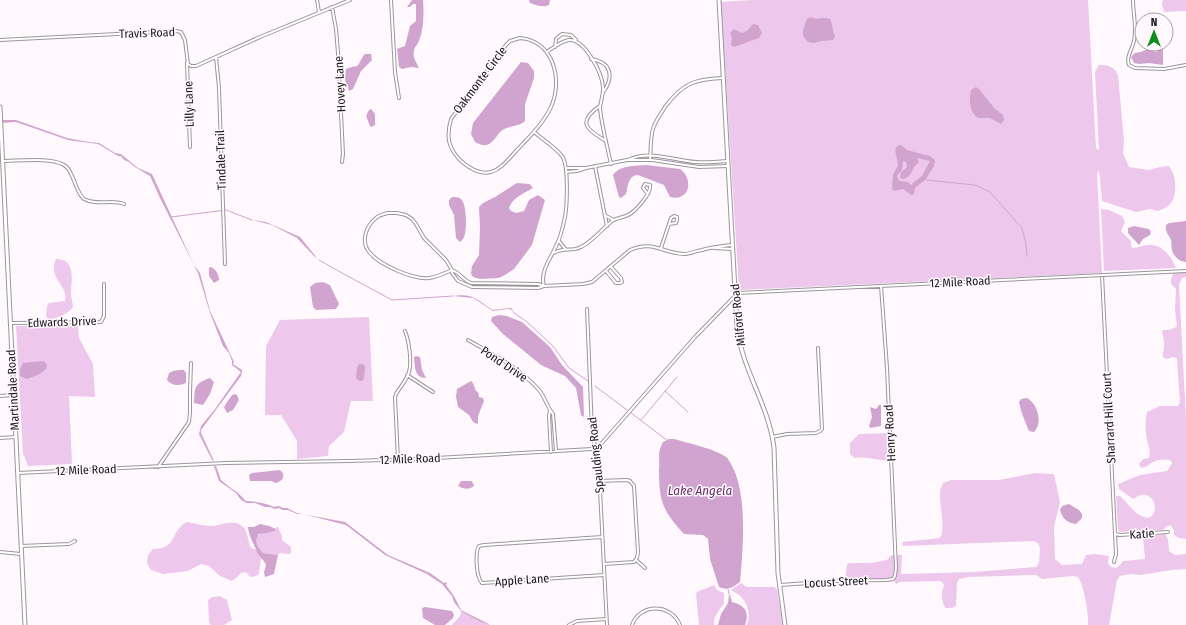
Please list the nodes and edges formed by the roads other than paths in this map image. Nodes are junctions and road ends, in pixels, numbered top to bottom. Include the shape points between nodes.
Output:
1 (317, 0) edge
2 (339, 0) edge
3 (350, 0) edge
4 (391, 0) edge
5 (718, 0) edge
6 (1133, 0) edge
7 (339, 4) junction
8 (332, 7) junction
9 (319, 12) junction
10 (0, 40) edge
11 (576, 42) junction
12 (554, 47) junction
13 (547, 52) junction
14 (216, 57) junction
15 (591, 59) junction
16 (187, 62) junction
17 (1186, 64) edge
18 (722, 78) junction
19 (603, 92) junction
20 (398, 98) dead end
21 (600, 106) junction
22 (0, 108) edge
23 (0, 117) edge
24 (1, 126) edge
25 (534, 132) junction
26 (606, 141) junction
27 (190, 147) dead end
28 (650, 155) junction
29 (626, 160) junction
30 (650, 160) junction
31 (2, 161) junction
32 (727, 161) junction
33 (342, 162) dead end
34 (611, 164) junction
35 (595, 166) junction
36 (728, 166) junction
37 (566, 168) junction
38 (586, 168) junction
39 (566, 172) junction
40 (2, 187) edge
41 (648, 194) junction
42 (124, 204) dead end
43 (605, 215) junction
44 (614, 220) junction
45 (669, 224) junction
46 (607, 226) junction
47 (559, 241) junction
48 (732, 247) junction
49 (565, 248) junction
50 (661, 248) junction
51 (553, 253) junction
52 (225, 264) dead end
53 (611, 267) junction
54 (452, 270) junction
55 (606, 271) junction
56 (1186, 271) edge
57 (1102, 275) junction
58 (104, 284) dead end
59 (544, 286) junction
60 (881, 286) junction
61 (735, 295) junction
62 (587, 309) dead end
63 (10, 323) junction
64 (405, 331) dead end
65 (468, 340) dead end
66 (818, 348) dead end
67 (191, 363) dead end
68 (407, 375) junction
69 (432, 392) dead end
70 (13, 395) junction
71 (0, 396) edge
72 (550, 410) junction
73 (555, 433) junction
74 (551, 434) junction
75 (772, 436) junction
76 (16, 437) junction
77 (0, 438) edge
78 (597, 447) junction
79 (556, 451) junction
80 (551, 452) junction
81 (398, 460) junction
82 (158, 466) junction
83 (18, 473) junction
84 (599, 481) junction
85 (1168, 532) dead end
86 (1115, 534) junction
87 (602, 537) junction
88 (75, 541) dead end
89 (21, 546) junction
90 (0, 552) edge
91 (21, 554) junction
92 (636, 560) junction
93 (1114, 562) dead end
94 (603, 564) junction
95 (645, 568) dead end
96 (604, 574) junction
97 (893, 579) joint
98 (780, 585) junction
99 (606, 619) junction
100 (25, 625) edge
101 (569, 625) edge
102 (607, 625) edge
103 (632, 625) edge
104 (680, 625) edge
105 (785, 625) edge

1 - 9 street
2 - 7 street
3 - 7 street
4 - 20 street
5 - 18 street, Milford Road
6 - 17 street via 1135,35 1128,56 1129,65 1135,68 1164,69
7 - 8 street
8 - 9 street
8 - 33 street, Hovey Lane via 338,52
9 - 14 street
10 - 16 street, Travis Road via 176,31 181,32 184,37
11 - 12 street via 563,41
11 - 12 street via 571,35 562,34 556,39
11 - 15 street via 582,45
12 - 13 street
13 - 25 street, Oakmonte Circle via 555,71 555,88 551,106
13 - 25 street, Oakmonte Circle via 536,42 528,39 520,38 506,45 451,119 448,139 453,153 469,168 490,172 499,168
14 - 16 street via 196,66
14 - 52 street, Tindale Trail
15 - 19 street via 602,79
15 - 19 street via 608,67 610,77
16 - 27 street, Lilly Lane
18 - 28 street via 698,80 679,90 653,128
18 - 32 street, Milford Road
19 - 21 street
21 - 26 street
21 - 26 street via 589,114 587,124 590,131
22 - 23 street, Martindale Road
23 - 24 street, Martindale Road
24 - 31 street, Martindale Road
25 - 37 street via 562,157
26 - 34 street
28 - 29 street
28 - 30 street
28 - 32 street via 698,162
29 - 30 street
29 - 34 street
30 - 36 street via 700,167
31 - 40 street, Martindale Road
31 - 42 street via 52,161 64,165 84,199
32 - 36 street, Milford Road
34 - 35 street
35 - 38 street
35 - 43 street
36 - 48 street, Milford Road
37 - 38 street
37 - 39 street
38 - 39 street
39 - 47 street via 566,215
40 - 63 street, Martindale Road
41 - 41 street via 651,188 645,184 643,188
41 - 44 street via 633,212
43 - 44 street
43 - 46 street
44 - 46 street
45 - 45 street via 672,216 676,217 676,223
45 - 50 street
46 - 49 street via 580,248
47 - 49 street
47 - 51 street
48 - 50 street via 684,254
48 - 61 street, Milford Road
49 - 51 street
50 - 53 street via 649,245 630,250
51 - 59 street via 546,264
53 - 55 street
53 - 55 street via 621,278 620,283 616,283
54 - 54 street via 406,215 388,213 378,216 368,226 365,241 370,254 404,274 429,278
54 - 59 street via 471,282
54 - 59 street via 458,281 472,287
55 - 59 street via 592,282
56 - 57 street, 12 Mile Road
57 - 60 street, 12 Mile Road
57 - 86 street, Sharrard Hill Court
58 - 63 street, Edwards Drive via 104,316 101,322
60 - 61 street, 12 Mile Road
60 - 97 street, Henry Road via 896,568
61 - 75 street, Milford Road via 739,343 766,413
61 - 78 street
62 - 78 street, Spaulding Road via 592,431
63 - 70 street, Martindale Road
64 - 68 street via 410,366
65 - 72 street, Pond Drive via 506,363 538,388
66 - 75 street via 823,423 821,430 816,433
67 - 82 street via 189,422
68 - 69 street
68 - 81 street via 395,398
70 - 71 street
70 - 76 street, Martindale Road
72 - 73 street, Pond Drive via 553,414
72 - 74 street, Pond Drive
73 - 74 street
73 - 79 street, Pond Drive
74 - 80 street, Pond Drive
75 - 98 street, Milford Road
76 - 77 street
76 - 83 street, Martindale Road
78 - 79 street, 12 Mile Road
78 - 84 street, Spaulding Road
79 - 80 street, 12 Mile Road
80 - 81 street, 12 Mile Road
81 - 82 street, 12 Mile Road
82 - 83 street, 12 Mile Road
83 - 89 street, Martindale Road
84 - 87 street, Spaulding Road
84 - 92 street via 627,480 634,486 638,552
85 - 86 street, Katie via 1120,536
86 - 93 street, Sharrard Hill Court
87 - 94 street, Spaulding Road
87 - 96 street, Apple Lane via 484,545 478,547 476,552 478,577 482,582
88 - 89 street via 69,544
89 - 91 street, Martindale Road
90 - 91 street
91 - 100 street, Martindale Road
92 - 94 street
92 - 95 street
94 - 96 street, Spaulding Road
96 - 99 street, Spaulding Road
97 - 98 street, Locust Street
98 - 105 street, Milford Road
99 - 101 street via 577,621
99 - 102 street, Spaulding Road
103 - 104 street via 639,614 651,608 666,610

